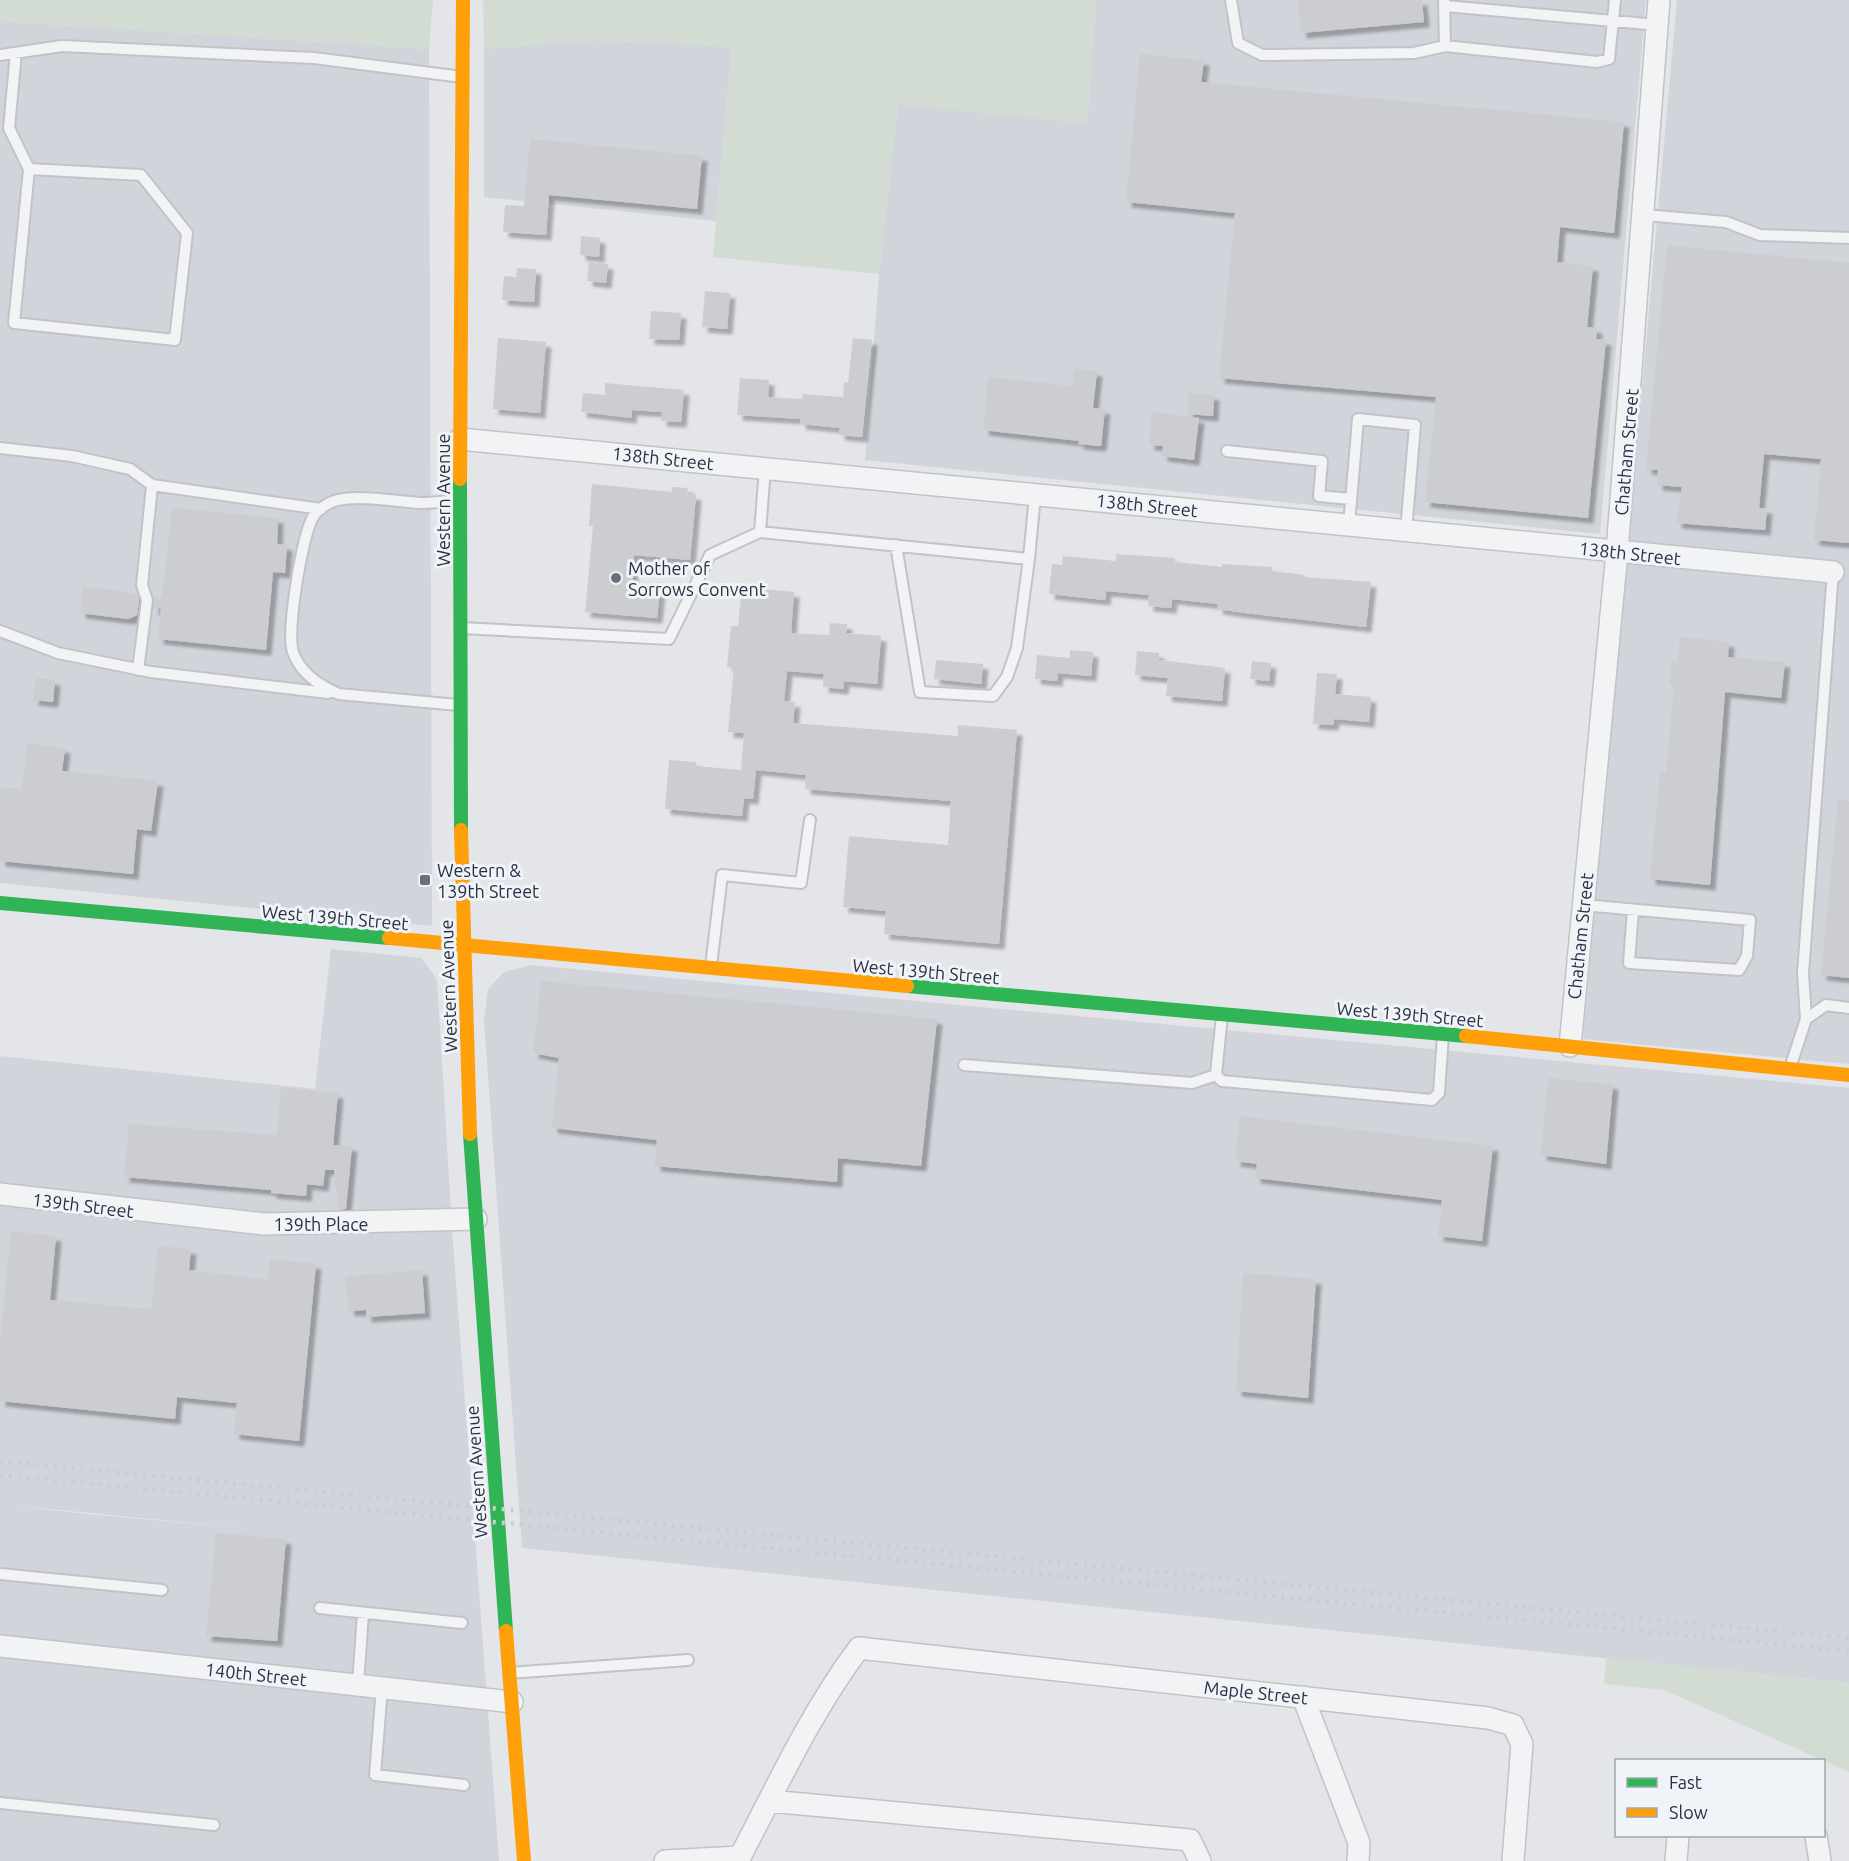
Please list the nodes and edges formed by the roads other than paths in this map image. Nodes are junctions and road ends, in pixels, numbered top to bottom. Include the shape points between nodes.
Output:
1 (463, 0) edge
2 (1231, 0) edge
3 (1615, 0) edge
4 (1659, 0) edge
5 (1444, 3) edge
6 (1613, 20) junction
7 (1658, 25) junction
8 (1445, 46) junction
9 (16, 53) junction
10 (0, 55) edge
11 (462, 77) junction
12 (30, 169) junction
13 (1645, 215) junction
14 (1849, 238) edge
15 (460, 439) junction
16 (0, 448) edge
17 (1227, 451) dead end
18 (765, 468) junction
19 (152, 485) junction
20 (1035, 495) junction
21 (1351, 499) junction
22 (461, 500) junction
23 (321, 509) junction
24 (1348, 525) junction
25 (1407, 531) junction
26 (760, 532) junction
27 (896, 545) junction
28 (1617, 552) junction
29 (1029, 559) junction
30 (1833, 572) joint
31 (461, 628) junction
32 (0, 631) edge
33 (138, 670) junction
34 (339, 694) junction
35 (462, 705) junction
36 (810, 820) dead end
37 (0, 903) edge
38 (1583, 905) junction
39 (1633, 910) junction
40 (463, 947) junction
41 (711, 970) junction
42 (1849, 1008) edge
43 (1222, 1015) junction
44 (1806, 1019) junction
45 (1443, 1035) junction
46 (1570, 1046) junction
47 (964, 1065) dead end
48 (1790, 1069) junction
49 (1216, 1075) junction
50 (1849, 1075) edge
51 (0, 1194) edge
52 (167, 1215) joint
53 (476, 1219) junction
54 (0, 1574) edge
55 (162, 1590) dead end
56 (320, 1608) dead end
57 (363, 1613) junction
58 (462, 1623) dead end
59 (0, 1646) edge
60 (688, 1660) dead end
61 (509, 1673) junction
62 (358, 1685) junction
63 (382, 1687) junction
64 (1303, 1697) junction
65 (512, 1702) junction
66 (464, 1785) dead end
67 (769, 1801) junction
68 (0, 1803) edge
69 (214, 1825) dead end
70 (1678, 1837) edge
71 (1816, 1837) edge
72 (740, 1859) edge
73 (524, 1861) edge
74 (664, 1861) edge
75 (1200, 1861) edge
76 (1358, 1861) edge
77 (1513, 1861) edge
78 (1676, 1861) edge
79 (1820, 1861) edge

1 - 11 main road, Western Avenue
2 - 8 lane via 1238,43 1262,55 1414,53
3 - 6 lane
4 - 7 street, Chatham Street
5 - 6 lane
5 - 8 lane
6 - 7 lane
6 - 8 lane via 1609,59 1597,62
7 - 13 street, Chatham Street
9 - 10 lane
9 - 11 lane via 62,46 314,58
9 - 12 lane via 9,128
11 - 15 main road, Western Avenue
12 - 12 lane via 14,323 175,340 188,233 141,176
13 - 14 lane via 1726,222 1760,235
13 - 28 street, Chatham Street
15 - 18 street, 138th Street
15 - 22 main road, Western Avenue
16 - 19 lane via 72,456 130,468
17 - 21 lane via 1322,461 1319,496
18 - 20 street, 138th Street
18 - 26 lane
19 - 23 lane
19 - 33 lane via 142,585 147,600
20 - 24 street, 138th Street
20 - 29 lane
21 - 24 lane
21 - 25 lane via 1358,420 1415,425
22 - 23 lane via 424,503 345,498
22 - 31 main road, Western Avenue
23 - 34 lane via 307,532 299,568 292,651 302,669 321,687
24 - 25 street, 138th Street
25 - 28 street, 138th Street
26 - 27 lane
26 - 31 lane via 710,555 669,639
27 - 29 lane
27 - 29 lane via 920,692 993,696 1007,677 1017,648
28 - 30 street, 138th Street
28 - 38 street, Chatham Street
30 - 44 lane via 1803,974
31 - 35 main road, Western Avenue
32 - 33 lane via 58,653
33 - 34 lane
34 - 35 lane
35 - 40 main road, Western Avenue
36 - 41 lane via 801,883 722,875
37 - 40 main road, West 139th Street
38 - 39 lane
38 - 46 street, Chatham Street
39 - 39 lane via 1750,920 1747,956 1739,970 1629,963
40 - 41 main road, West 139th Street
40 - 53 main road, Western Avenue
41 - 43 main road, West 139th Street
42 - 44 lane via 1826,1005
43 - 45 main road, West 139th Street
43 - 49 lane
44 - 48 lane
45 - 46 main road, West 139th Street
45 - 49 lane via 1439,1093 1432,1100 1222,1081
46 - 48 main road, West 139th Street
47 - 49 lane via 1192,1083
48 - 50 main road, West 139th Street
51 - 52 street, 139th Street
52 - 53 street, 139th Place via 264,1224
53 - 61 main road, Western Avenue
54 - 55 lane
56 - 57 lane
57 - 58 lane
57 - 62 lane
59 - 62 street, 140th Street
60 - 61 lane
61 - 65 main road, Western Avenue
62 - 63 street, 140th Street
63 - 65 street, 140th Street
63 - 66 lane via 375,1775
64 - 67 street, Maple Street via 859,1648
64 - 76 street via 1359,1843
64 - 77 street, Maple Street via 1488,1718 1514,1725 1522,1744
65 - 73 main road, Western Avenue
67 - 72 street
67 - 75 street via 1190,1840
68 - 69 lane
70 - 78 street
71 - 79 street
72 - 74 street

